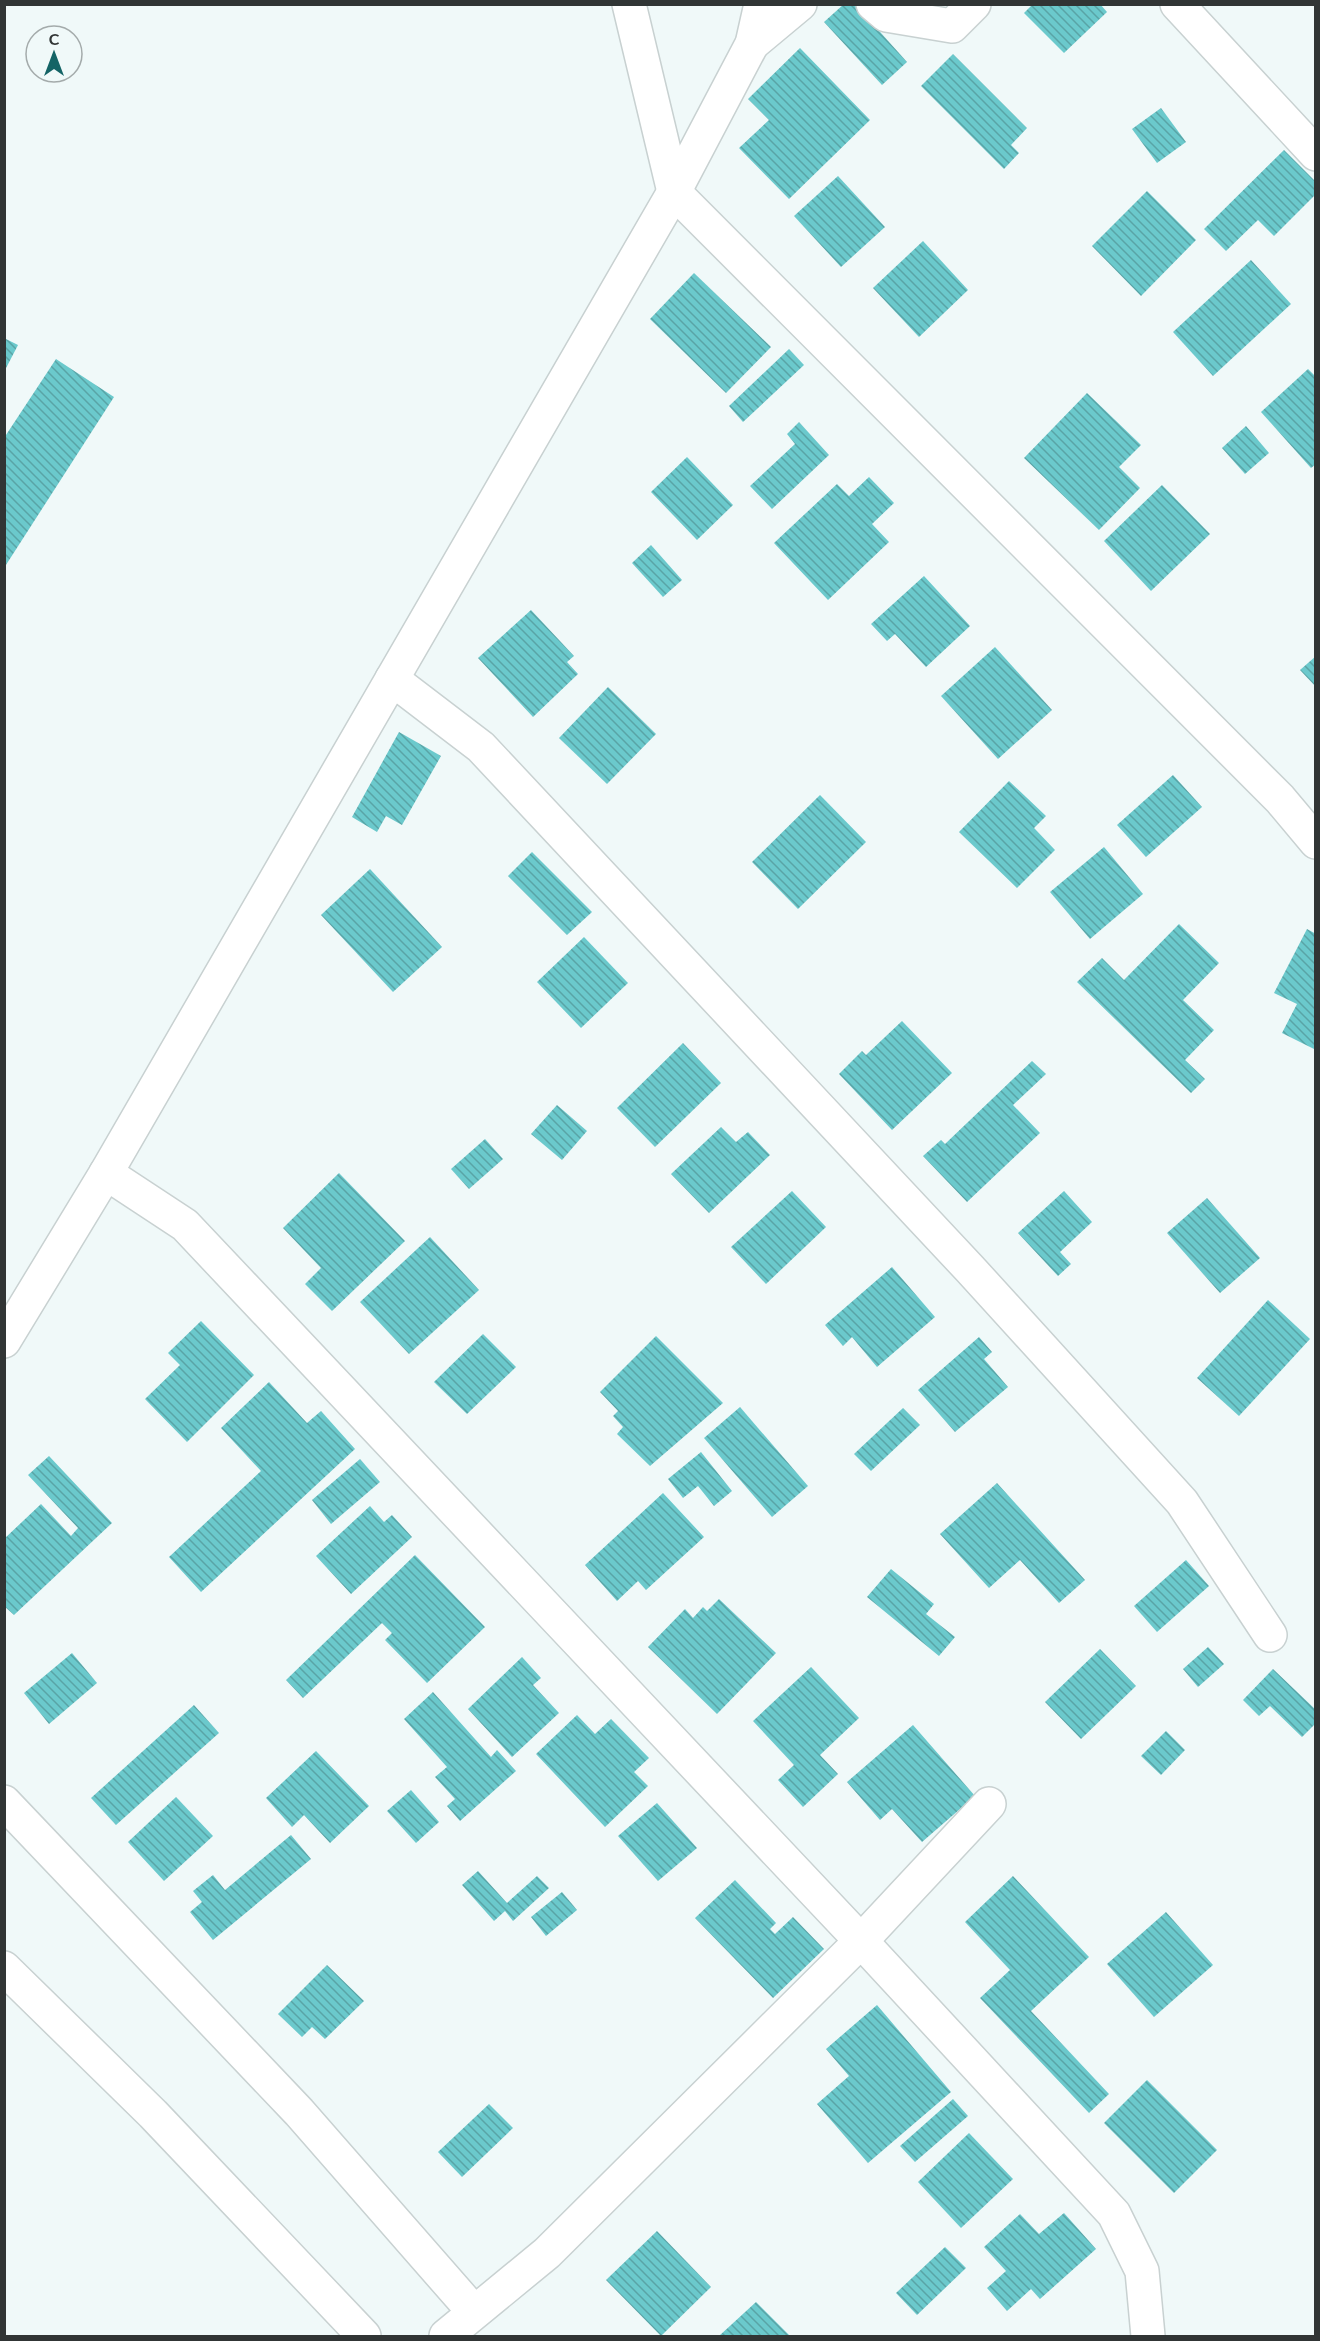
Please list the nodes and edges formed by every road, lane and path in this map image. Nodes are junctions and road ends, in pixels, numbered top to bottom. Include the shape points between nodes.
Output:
1 (629, 4) edge
2 (761, 4) edge
3 (800, 4) edge
4 (873, 4) edge
5 (974, 4) edge
6 (1177, 4) edge
7 (752, 44) junction
8 (1316, 154) edge
9 (674, 192) junction
10 (392, 679) junction
11 (1316, 842) edge
12 (106, 1173) junction
13 (4, 1341) edge
14 (1270, 1635) dead end
15 (4, 1802) edge
16 (990, 1804) dead end
17 (861, 1941) junction
18 (4, 1968) edge
19 (474, 2312) junction
20 (364, 2337) edge
21 (446, 2337) edge
22 (1148, 2337) edge

1 - 9 street
2 - 7 street
3 - 7 street
4 - 5 street via 886,15 952,26
6 - 8 street
7 - 9 street
9 - 10 street
9 - 11 street via 1280,799
10 - 12 street
10 - 14 street via 481,747 970,1269 1182,1502
12 - 13 street
12 - 17 street via 185,1224
15 - 19 street via 299,2112
16 - 17 street
17 - 19 street via 547,2253
17 - 22 street via 1114,2214 1142,2271
18 - 20 street via 153,2114
19 - 21 street

